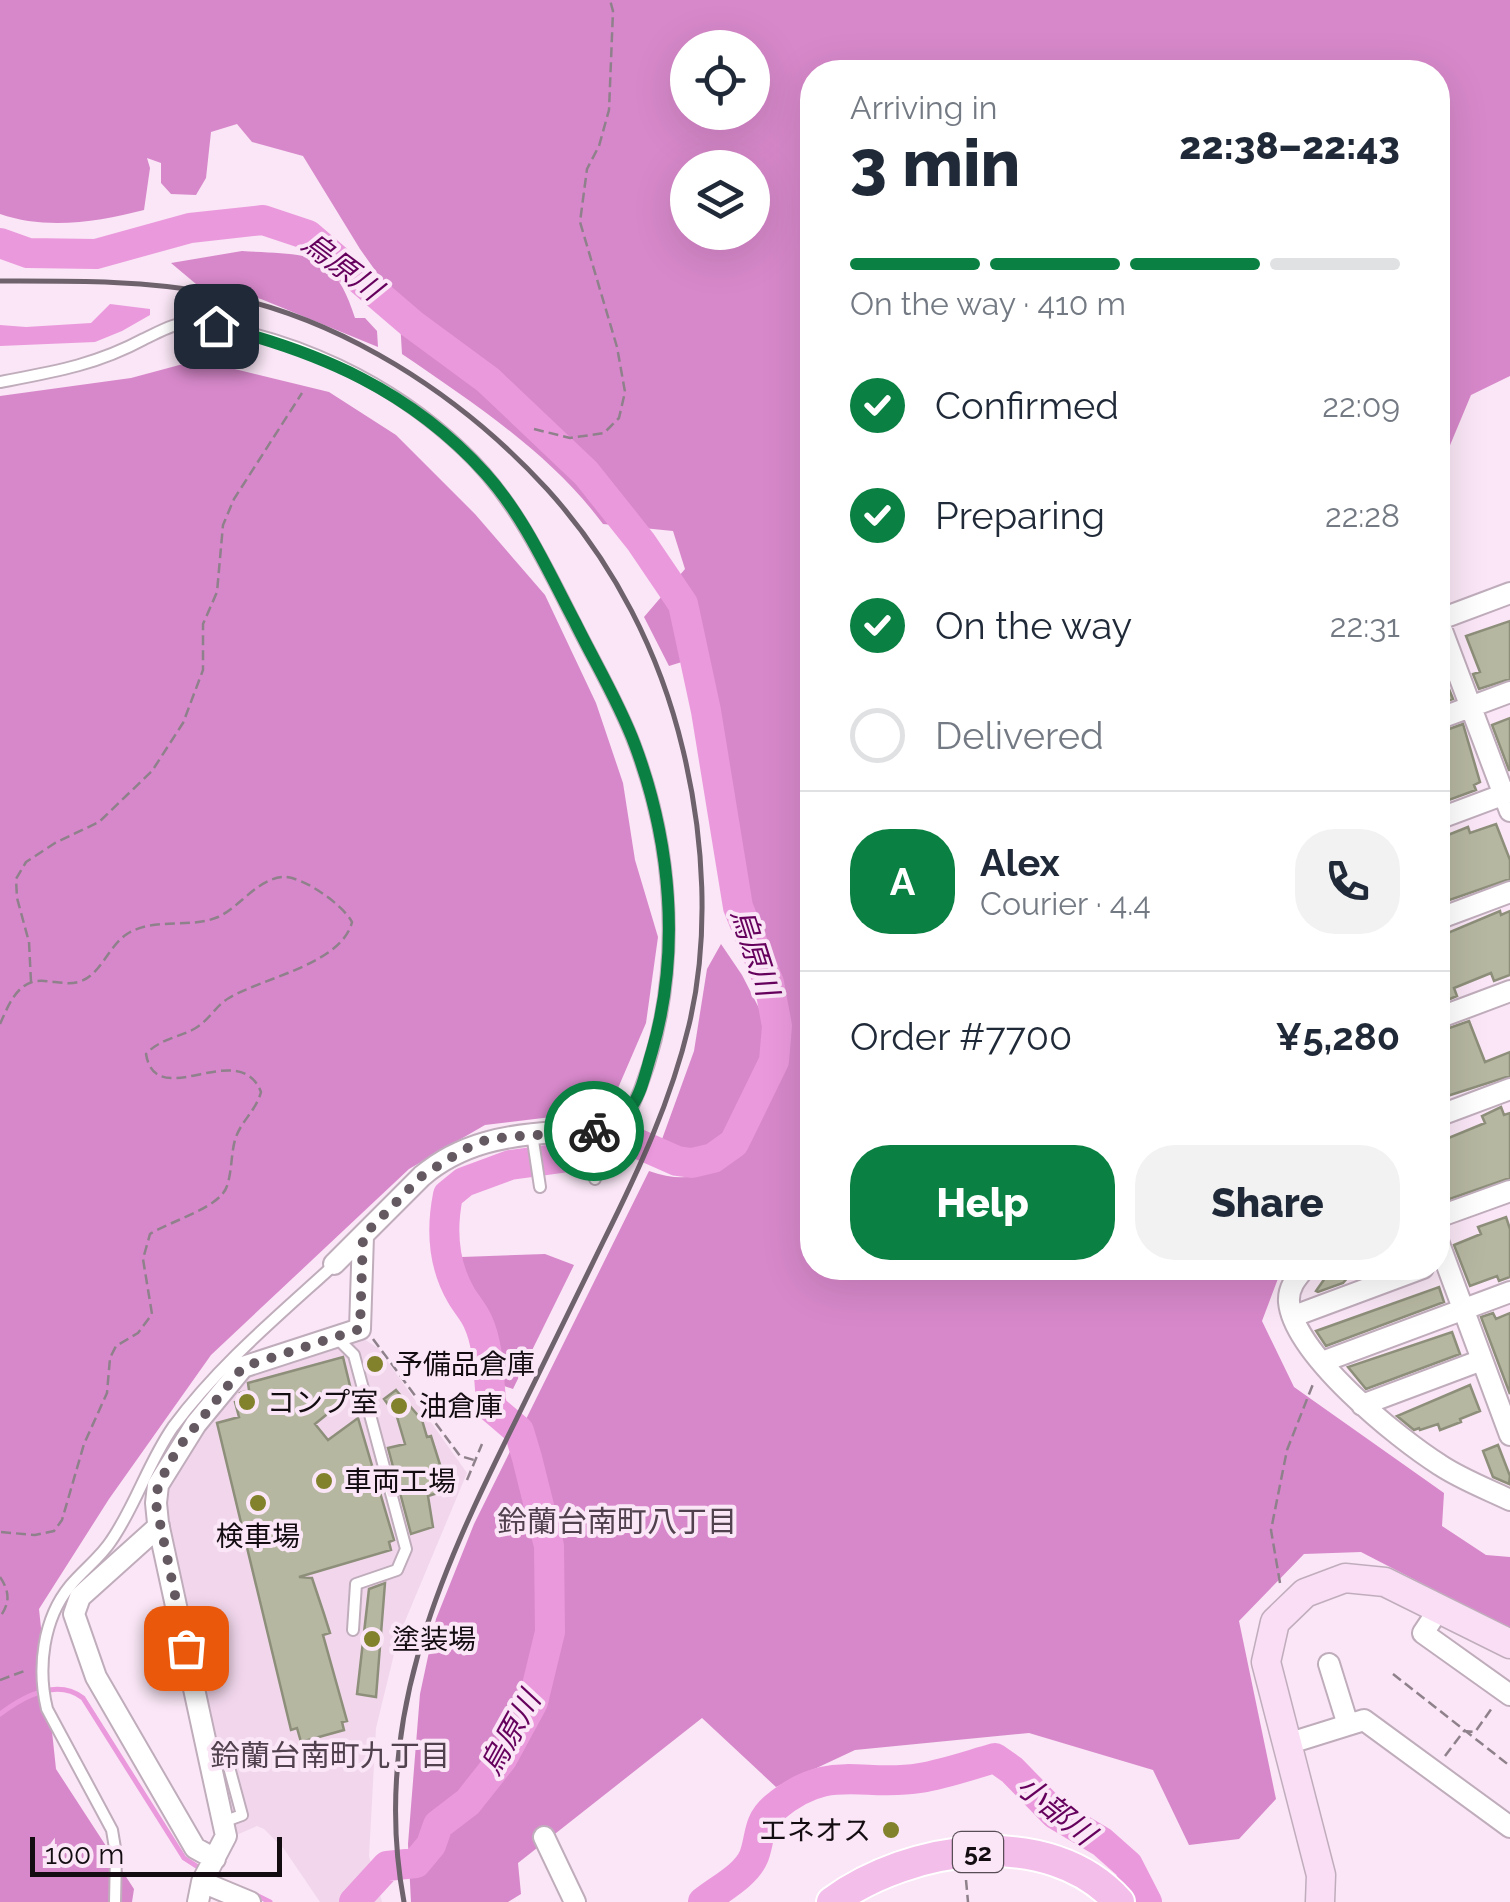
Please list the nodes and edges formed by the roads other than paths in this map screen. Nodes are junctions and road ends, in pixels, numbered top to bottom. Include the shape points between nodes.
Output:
1 (0, 382) edge
2 (1510, 593) edge
3 (1450, 616) edge
4 (1450, 653) edge
5 (1510, 692) edge
6 (1470, 707) junction
7 (1450, 715) edge
8 (1508, 799) edge
9 (1450, 816) edge
10 (1510, 892) edge
11 (1450, 914) edge
12 (1510, 991) edge
13 (1450, 1014) edge
14 (1510, 1089) edge
15 (1450, 1112) edge
16 (593, 1134) junction
17 (532, 1138) junction
18 (595, 1174) dead end
19 (540, 1187) dead end
20 (1510, 1191) edge
21 (1450, 1214) edge
22 (363, 1236) junction
23 (334, 1264) joint
24 (1450, 1278) edge
25 (1295, 1280) edge
26 (1391, 1280) edge
27 (1510, 1292) edge
28 (1463, 1310) junction
29 (1294, 1316) junction
30 (336, 1337) junction
31 (1482, 1360) junction
32 (1322, 1362) junction
33 (1503, 1393) edge
34 (1362, 1404) junction
35 (1510, 1435) edge
36 (1510, 1500) edge
37 (159, 1526) junction
38 (1439, 1609) junction
39 (354, 1630) dead end
40 (1510, 1644) edge
41 (1329, 1664) dead end
42 (1507, 1693) edge
43 (1348, 1725) junction
44 (1287, 1744) junction
45 (229, 1766) dead end
46 (223, 1822) junction
47 (1510, 1827) edge
48 (544, 1837) dead end
49 (215, 1859) junction
50 (200, 1892) edge
51 (116, 1902) edge
52 (250, 1902) edge
53 (575, 1902) edge
54 (832, 1902) edge
55 (1119, 1902) edge
56 (1320, 1902) edge

1 - 16 lane via 102,360 187,322 216,326 278,342 367,379 410,406 488,475 542,556 634,742 667,883 670,941 654,1044 630,1113
2 - 3 street
4 - 6 street
5 - 6 street
6 - 7 street
6 - 8 street
8 - 9 street
10 - 11 street
12 - 13 street
14 - 15 street
16 - 17 street
16 - 18 lane
17 - 19 lane
17 - 22 street via 486,1140 437,1164
20 - 21 street
22 - 23 street
22 - 30 street via 360,1329
23 - 51 lane via 175,1425 116,1533 69,1587 48,1629 44,1699 112,1830
24 - 28 street
25 - 29 street via 1289,1300
26 - 29 street
27 - 28 street
28 - 31 street
28 - 32 street
29 - 32 street
30 - 37 street via 243,1367 187,1436 158,1485
30 - 39 lane via 354,1355 406,1549 398,1570 356,1584
31 - 33 street
31 - 34 street
32 - 34 street
33 - 35 street
34 - 36 street via 1440,1466
37 - 46 street
37 - 49 street via 80,1597 74,1614 96,1677 195,1848
38 - 40 street
38 - 42 street via 1422,1633
38 - 44 street via 1385,1582 1345,1578 1306,1593 1275,1622 1266,1662
41 - 43 street
43 - 44 street
43 - 47 street via 1364,1720
44 - 56 street via 1320,1875
45 - 46 lane via 242,1816
46 - 49 street via 226,1836
48 - 53 street
49 - 50 street
50 - 52 street
54 - 55 main road, 52 via 900,1868 979,1852 1070,1865

